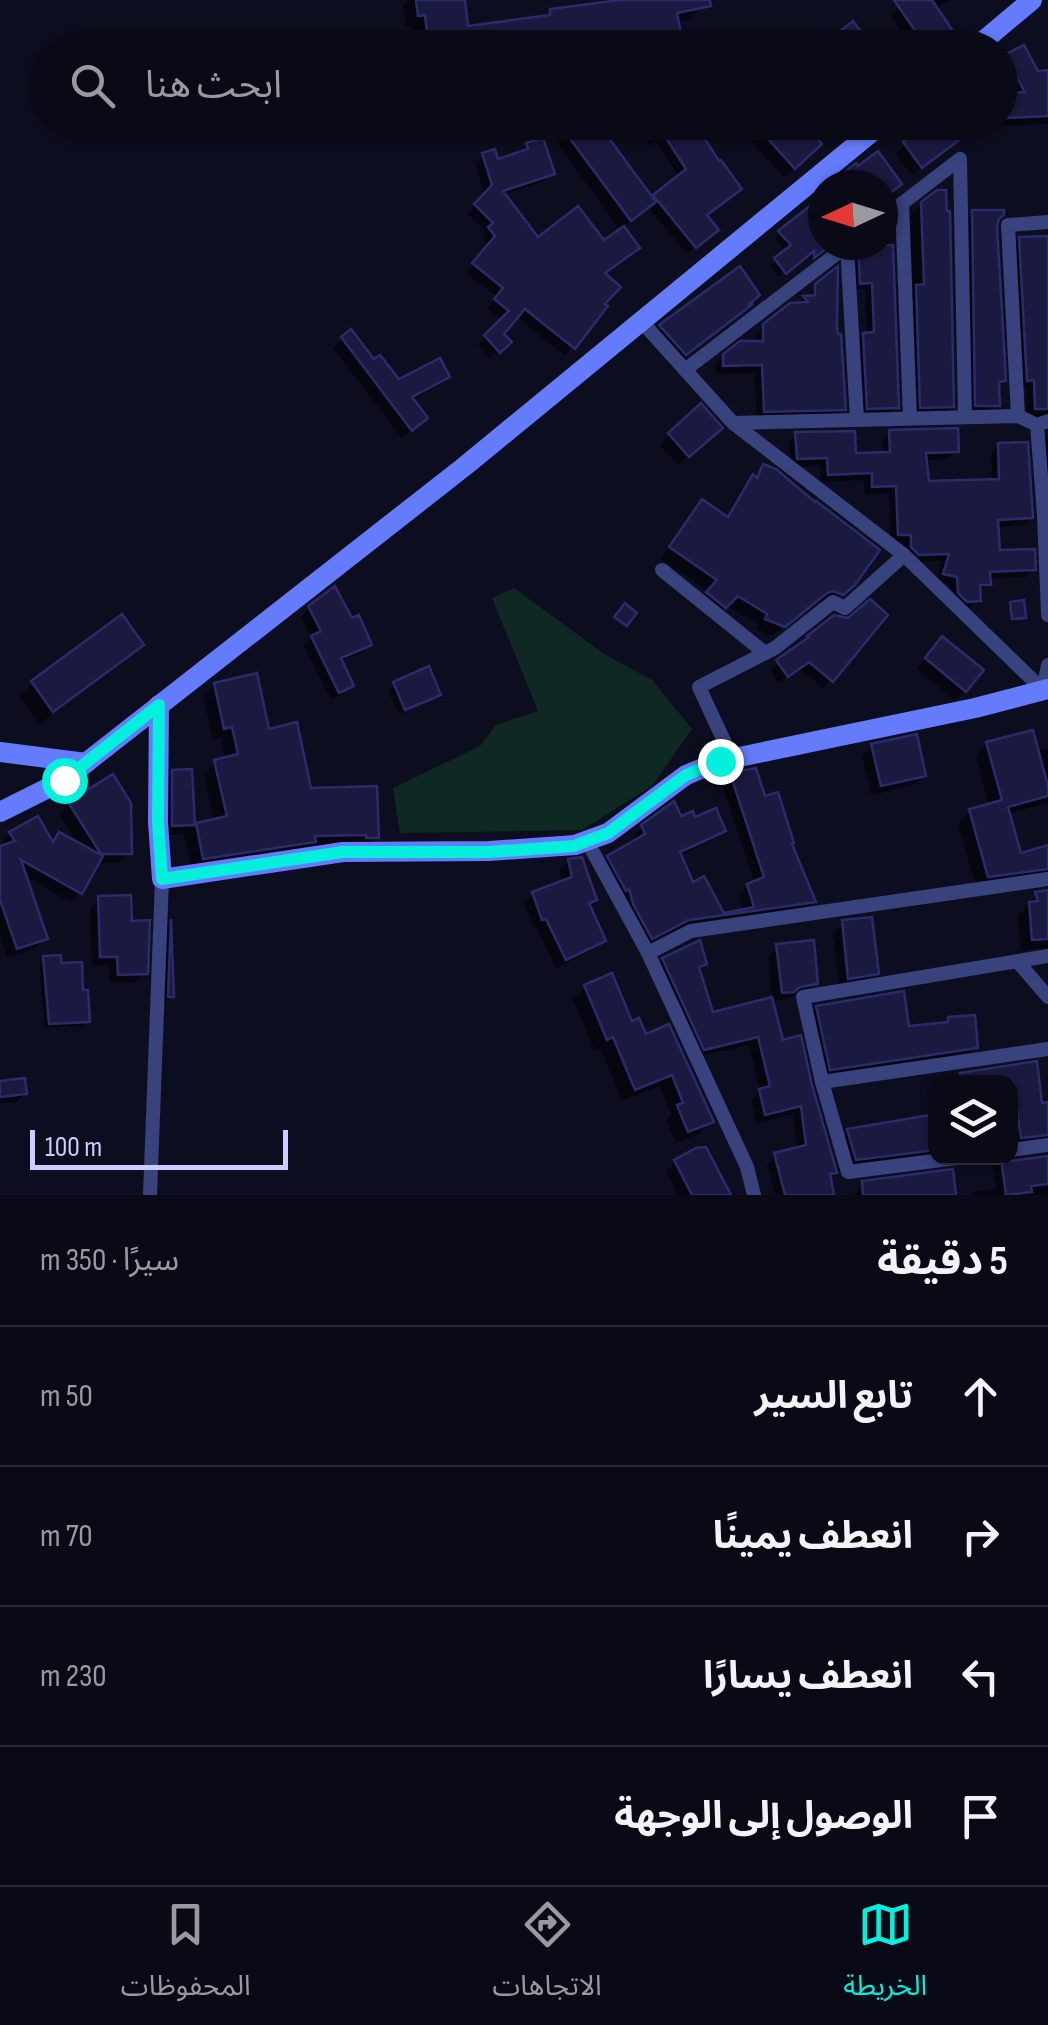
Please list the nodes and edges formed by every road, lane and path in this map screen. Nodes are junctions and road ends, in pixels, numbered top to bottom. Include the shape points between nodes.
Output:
1 (1032, 0) edge
2 (996, 30) edge
3 (862, 140) edge
4 (902, 204) junction
5 (898, 207) edge
6 (1048, 222) edge
7 (828, 260) edge
8 (849, 260) edge
9 (642, 322) junction
10 (685, 370) junction
11 (965, 416) junction
12 (1018, 416) junction
13 (910, 418) junction
14 (856, 419) junction
15 (733, 423) junction
16 (1043, 423) edge
17 (1046, 514) edge
18 (904, 555) junction
19 (662, 570) dead end
20 (1048, 614) edge
21 (765, 653) junction
22 (1048, 664) edge
23 (1046, 689) edge
24 (159, 705) junction
25 (0, 752) edge
26 (732, 758) junction
27 (86, 763) junction
28 (0, 812) edge
29 (587, 841) junction
30 (1048, 878) edge
31 (162, 879) junction
32 (648, 953) junction
33 (1048, 956) edge
34 (1017, 961) junction
35 (1048, 997) edge
36 (1048, 1049) edge
37 (822, 1082) junction
38 (1048, 1145) edge
39 (1018, 1149) edge
40 (928, 1162) edge
41 (150, 1195) edge
42 (754, 1195) edge

1 - 2 main road
3 - 9 main road
4 - 5 street
4 - 11 street via 960,159
4 - 13 street
6 - 12 street via 1008,226
7 - 10 street
8 - 14 street
9 - 10 street
9 - 24 main road
10 - 15 street
11 - 12 street
11 - 13 street
12 - 16 street
13 - 14 street
14 - 15 street
15 - 18 street
16 - 17 street
17 - 20 street
18 - 21 street via 846,608 833,602
18 - 23 street
19 - 21 street
21 - 26 street via 699,687
22 - 23 street
23 - 26 main road
24 - 27 main road
24 - 31 main road
25 - 27 main road
26 - 29 main road via 686,775
27 - 28 main road
29 - 31 main road via 489,852 343,852
29 - 32 street
30 - 32 street via 691,932
31 - 41 street
32 - 42 street
33 - 34 street
34 - 35 street
34 - 37 street via 804,997
36 - 37 street
37 - 40 street via 848,1172
38 - 39 street

